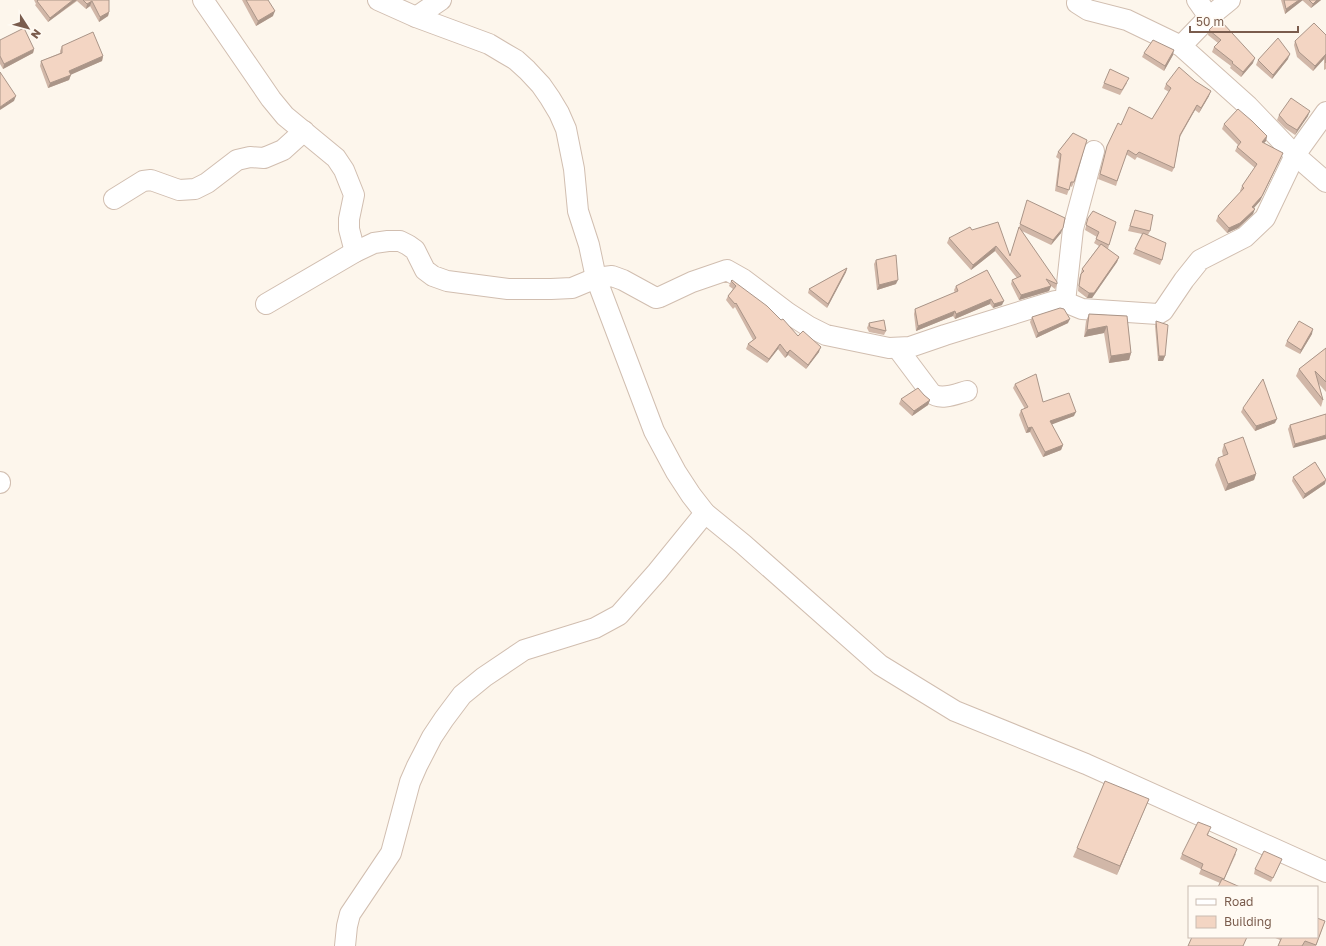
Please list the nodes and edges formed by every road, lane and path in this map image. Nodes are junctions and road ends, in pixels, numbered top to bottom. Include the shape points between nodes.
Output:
1 (203, 0) edge
2 (378, 0) edge
3 (441, 0) edge
4 (1197, 0) edge
5 (1230, 0) edge
6 (1077, 3) dead end
7 (416, 17) junction
8 (1209, 17) junction
9 (1181, 46) junction
10 (1326, 112) edge
11 (304, 131) junction
12 (1094, 151) dead end
13 (1295, 155) junction
14 (1326, 182) edge
15 (114, 199) dead end
16 (355, 252) junction
17 (596, 278) junction
18 (1065, 302) junction
19 (266, 304) dead end
20 (898, 348) junction
21 (966, 390) dead end
22 (705, 513) junction
23 (1326, 872) edge
24 (345, 946) edge

1 - 11 street via 271,99 285,116
2 - 7 street
3 - 7 street
4 - 8 street
5 - 8 street
6 - 9 street via 1088,10 1127,20
7 - 17 street via 488,44 516,60 550,98 566,129 578,211
8 - 9 street
9 - 13 street via 1248,106
10 - 13 street
11 - 15 street via 283,150 264,158 250,157 237,160 208,183 195,189 179,190 151,180 143,181
11 - 16 street via 336,158 350,182 354,194 349,229
12 - 18 street via 1073,229
13 - 14 street
13 - 18 street via 1265,218 1245,237 1200,260 1163,311 1158,314 1082,309
16 - 17 street via 374,243 400,241 415,250 425,270 433,276 446,281 508,289 572,288
16 - 19 street
17 - 20 street via 612,276 660,298 692,282 727,270 820,332
17 - 22 street via 654,431 676,472
18 - 20 street via 1055,301 910,347
20 - 21 street via 935,396 944,397
22 - 23 street via 880,665 955,711 1086,764
22 - 24 street via 619,615 595,628 524,650 471,686 455,704 432,737 417,766 410,782 391,853 350,914

